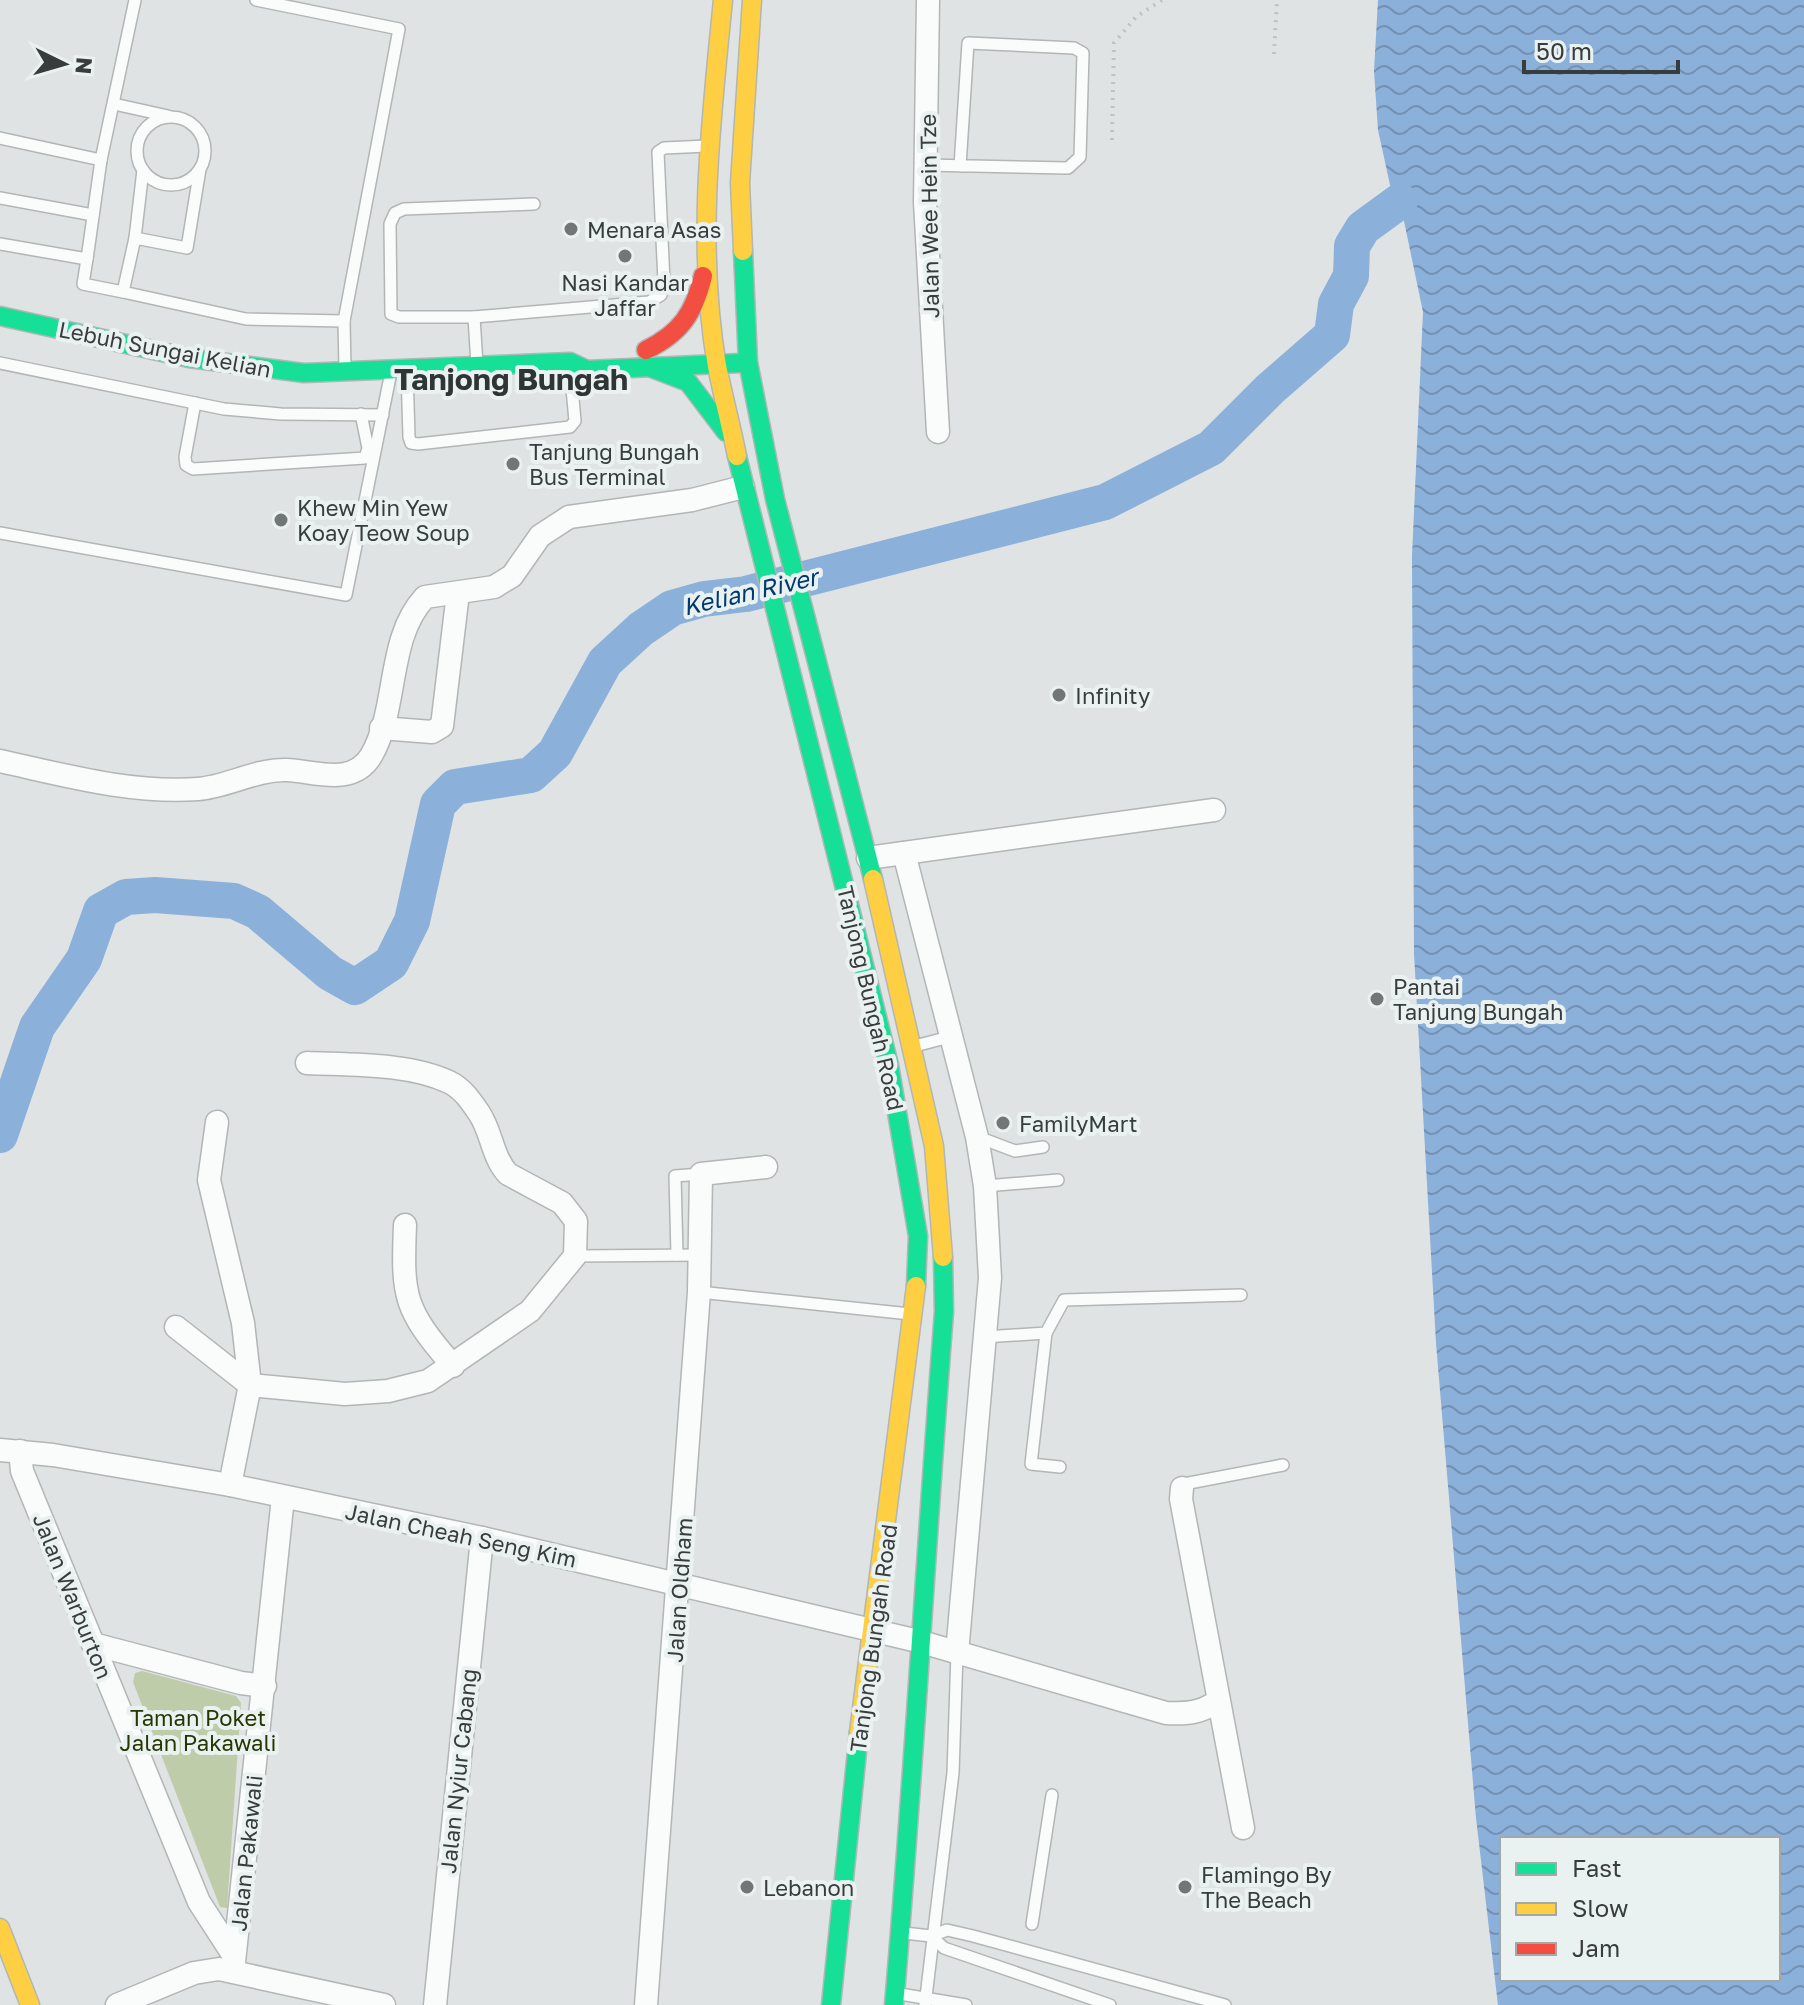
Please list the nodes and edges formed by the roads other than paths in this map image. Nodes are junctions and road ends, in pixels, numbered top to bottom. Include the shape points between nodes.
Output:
1 (135, 0) edge
2 (256, 0) edge
3 (723, 0) edge
4 (752, 0) edge
5 (928, 0) edge
6 (114, 104) junction
7 (175, 118) junction
8 (0, 138) edge
9 (709, 146) junction
10 (101, 160) junction
11 (926, 165) junction
12 (960, 166) junction
13 (200, 169) junction
14 (143, 170) junction
15 (0, 198) edge
16 (534, 204) dead end
17 (93, 215) junction
18 (135, 238) junction
19 (0, 244) edge
20 (708, 255) junction
21 (87, 259) junction
22 (123, 292) junction
23 (0, 316) edge
24 (474, 317) junction
25 (344, 321) junction
26 (747, 353) junction
27 (716, 355) junction
28 (648, 358) junction
29 (570, 362) junction
30 (0, 363) edge
31 (477, 365) junction
32 (399, 368) junction
33 (345, 370) junction
34 (195, 403) junction
35 (361, 414) junction
36 (383, 415) junction
37 (938, 432) dead end
38 (735, 446) junction
39 (743, 487) junction
40 (0, 533) edge
41 (458, 593) junction
42 (381, 728) junction
43 (0, 761) edge
44 (1214, 810) dead end
45 (904, 853) junction
46 (868, 858) junction
47 (949, 1037) junction
48 (912, 1047) junction
49 (307, 1063) dead end
50 (217, 1122) dead end
51 (977, 1137) junction
52 (1043, 1147) dead end
53 (766, 1167) dead end
54 (701, 1174) junction
55 (1058, 1180) dead end
56 (985, 1186) junction
57 (405, 1225) dead end
58 (677, 1255) junction
59 (701, 1255) junction
60 (575, 1256) junction
61 (699, 1292) junction
62 (1241, 1295) dead end
63 (915, 1314) junction
64 (176, 1327) dead end
65 (1046, 1333) junction
66 (984, 1337) junction
67 (453, 1366) junction
68 (250, 1385) junction
69 (10, 1450) edge
70 (1283, 1465) dead end
71 (1060, 1467) dead end
72 (230, 1485) junction
73 (1182, 1488) joint
74 (283, 1497) junction
75 (482, 1538) junction
76 (680, 1584) junction
77 (874, 1633) junction
78 (918, 1641) junction
79 (93, 1644) junction
80 (957, 1653) junction
81 (265, 1686) junction
82 (1218, 1701) junction
83 (1052, 1795) dead end
84 (1243, 1828) dead end
85 (1032, 1924) dead end
86 (0, 1928) edge
87 (899, 1932) junction
88 (931, 1936) junction
89 (233, 1964) junction
90 (894, 1999) edge
91 (926, 2001) edge
92 (30, 2005) edge
93 (117, 2005) edge
94 (384, 2005) edge
95 (435, 2005) edge
96 (646, 2005) edge
97 (831, 2005) edge
98 (966, 2005) edge
99 (1110, 2005) edge
100 (1225, 2005) edge

1 - 6 lane
2 - 25 lane via 399,29
3 - 9 main road, Tanjong Bungah Road
4 - 26 main road, Tanjong Bungah Road via 740,183
5 - 11 street, Jalan Wee Hein Tze
6 - 7 lane
6 - 10 lane
7 - 13 lane via 202,136
7 - 14 lane via 146,129 138,149
8 - 10 lane
9 - 20 main road, Tanjong Bungah Road
9 - 24 lane via 658,152 661,295 649,302
10 - 17 lane
11 - 12 lane
11 - 37 street, Jalan Wee Hein Tze
12 - 12 lane via 968,43 1074,48 1083,53 1076,164
13 - 14 lane via 193,178 172,186
13 - 18 lane via 187,248
14 - 18 lane
15 - 17 lane
16 - 24 lane via 395,213 390,224 391,314
17 - 21 lane
18 - 22 lane
19 - 21 lane
20 - 27 main road, Tanjong Bungah Road
20 - 28 main road via 688,322
21 - 22 lane via 83,284
22 - 25 lane via 246,319
23 - 33 main road, Lebuh Sungai Kelian via 229,366 304,373
24 - 31 lane
25 - 33 lane
26 - 27 main road, Lebuh Sungai Kelian
26 - 46 main road, Tanjong Bungah Road via 788,546
27 - 28 main road, Lebuh Sungai Kelian
27 - 38 main road, Tanjong Bungah Road
28 - 29 main road, Lebuh Sungai Kelian via 587,370
28 - 38 main road via 702,396
29 - 31 main road, Lebuh Sungai Kelian
29 - 32 lane via 575,421 570,427 418,444 409,437
30 - 34 lane
31 - 32 main road, Lebuh Sungai Kelian
32 - 33 main road, Lebuh Sungai Kelian
32 - 36 lane
34 - 35 lane via 281,414
34 - 35 lane via 185,457 193,469 365,458
35 - 36 lane
36 - 40 lane via 346,595
38 - 39 main road, Tanjong Bungah Road
39 - 41 street via 692,500 569,517 540,536 512,576 494,587
39 - 63 main road, Tanjong Bungah Road via 901,1125 918,1236
41 - 42 street via 425,597 407,622
41 - 42 street via 442,726 432,732
42 - 43 street via 370,758 350,772 328,777 286,770 201,789 153,791
44 - 45 street
45 - 46 street
45 - 47 street
46 - 48 main road, Tanjong Bungah Road
47 - 48 lane
47 - 51 street
48 - 78 main road, Tanjong Bungah Road via 934,1146 944,1312
49 - 60 street via 410,1072 449,1082 468,1096 482,1117 501,1167 562,1203 576,1221
50 - 68 street via 209,1180 243,1323
51 - 52 lane via 1015,1151
51 - 56 street
53 - 54 street
54 - 58 lane via 675,1176
54 - 59 street, Jalan Oldham
55 - 56 lane
56 - 66 street via 990,1278
57 - 67 street via 403,1281 409,1307
58 - 59 lane
58 - 60 lane
59 - 61 street, Jalan Oldham
60 - 67 street via 530,1311
61 - 63 lane
61 - 76 street, Jalan Oldham
62 - 65 lane via 1064,1300
63 - 77 main road, Tanjong Bungah Road
64 - 68 street
65 - 66 lane
65 - 71 lane via 1031,1464
66 - 80 street
67 - 68 street via 428,1381 388,1391 301,1392
68 - 72 street
69 - 72 street, Jalan Cheah Seng Kim
69 - 79 street, Jalan Warburton
70 - 73 lane
72 - 74 street, Jalan Cheah Seng Kim
73 - 82 street
74 - 75 street, Jalan Cheah Seng Kim
74 - 81 street, Jalan Pakawali
75 - 76 street, Jalan Cheah Seng Kim
75 - 95 street, Jalan Nyiur Cabang
76 - 77 street, Jalan Cheah Seng Kim
76 - 96 street, Jalan Oldham
77 - 78 street, Jalan Cheah Seng Kim
77 - 97 main road, Tanjong Bungah Road
78 - 80 street, Jalan Cheah Seng Kim
78 - 87 main road, Tanjong Bungah Road via 914,1769
79 - 81 street
79 - 89 street, Jalan Warburton via 199,1902
80 - 82 street, Jalan Cheah Seng Kim via 1166,1713 1189,1714
80 - 88 lane via 953,1773
81 - 89 street, Jalan Pakawali
82 - 84 street
83 - 85 lane
86 - 92 main road
87 - 88 lane
87 - 90 main road, Tanjong Bungah Road
88 - 91 lane
88 - 99 lane via 944,1948
88 - 100 lane via 947,1930 973,1936
89 - 93 street
89 - 94 street
90 - 91 lane
91 - 98 lane

